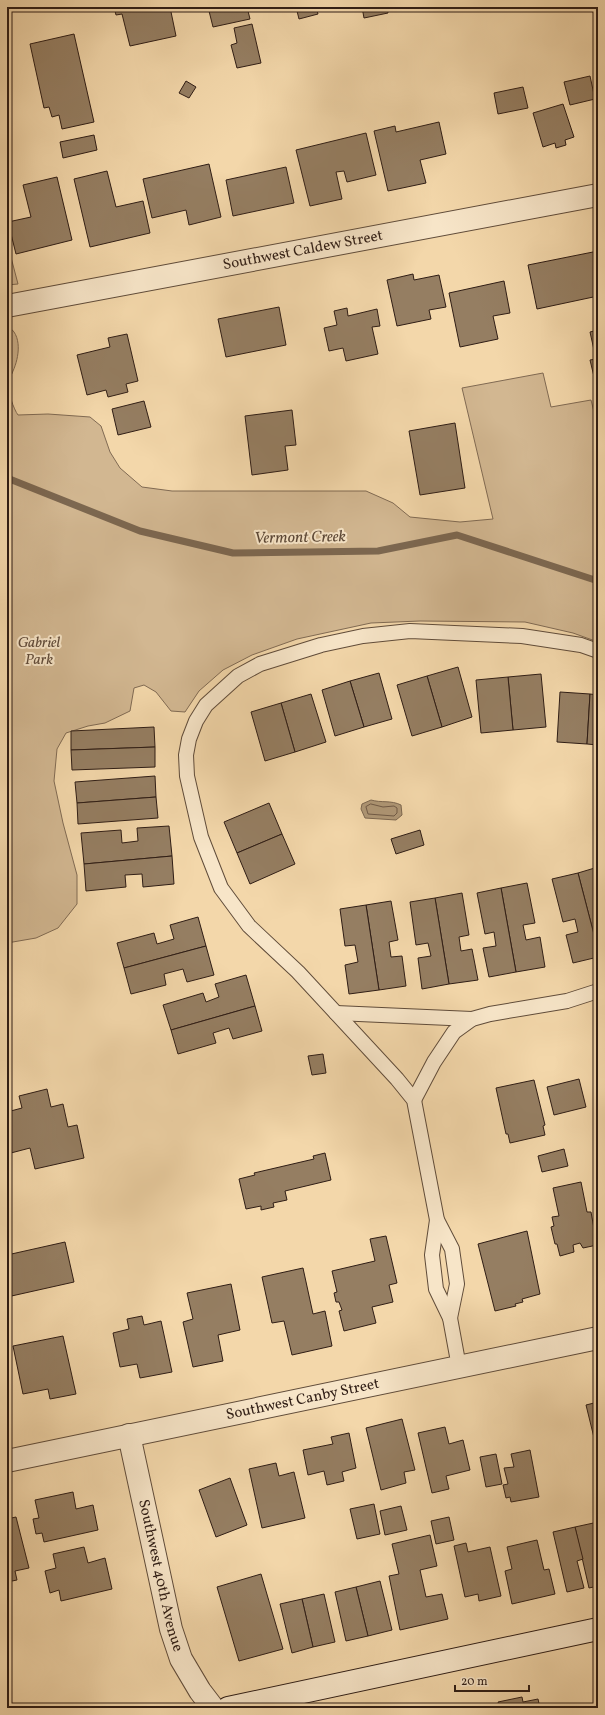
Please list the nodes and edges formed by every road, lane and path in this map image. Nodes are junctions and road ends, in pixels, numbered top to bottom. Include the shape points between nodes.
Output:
1 (592, 7) edge
2 (598, 44) edge
3 (598, 194) edge
4 (7, 306) edge
5 (598, 651) edge
6 (598, 991) edge
7 (336, 1013) junction
8 (472, 1019) junction
9 (414, 1100) junction
10 (437, 1220) junction
11 (450, 1318) junction
12 (598, 1338) edge
13 (459, 1367) junction
14 (129, 1435) junction
15 (7, 1461) edge
16 (598, 1629) edge
17 (213, 1708) edge
18 (228, 1708) edge

1 - 2 path
3 - 4 street, Southwest Caldew Street
5 - 7 lane via 581,645 522,636 410,631 363,636 321,645 260,664 238,676 206,705 189,738 186,755 187,776 201,837 221,888 249,926 298,972
6 - 8 lane via 567,1001
7 - 8 lane
7 - 9 lane
8 - 9 lane via 454,1032 434,1062
9 - 10 lane
10 - 11 lane via 432,1255 436,1289
10 - 11 lane via 452,1249 457,1284
11 - 13 lane
12 - 13 street, Southwest Canby Street
13 - 14 street, Southwest Canby Street
14 - 15 street, Southwest Canby Street
14 - 17 street, Southwest 40th Avenue via 171,1629 181,1659
16 - 18 street

